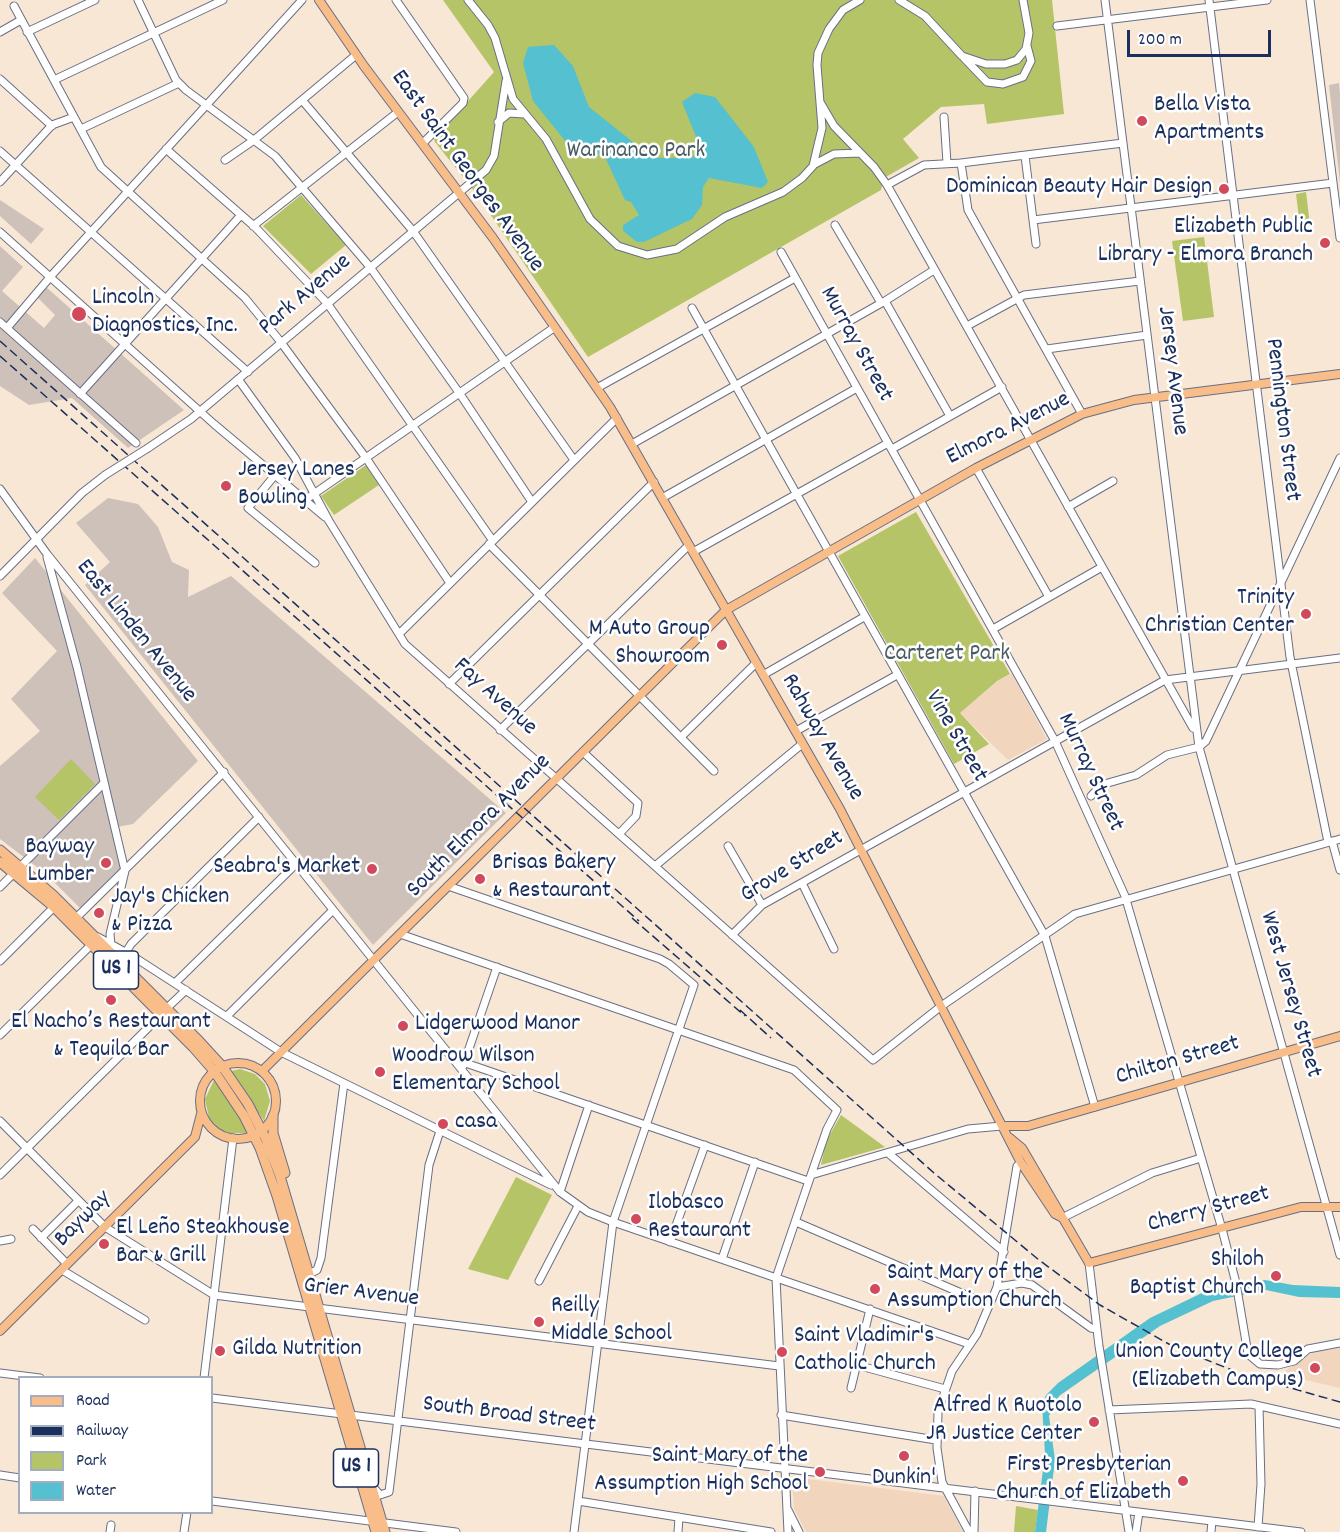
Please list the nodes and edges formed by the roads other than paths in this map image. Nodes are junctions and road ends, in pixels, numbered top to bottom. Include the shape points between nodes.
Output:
1 (94, 0) edge
2 (138, 0) edge
3 (223, 0) edge
4 (302, 0) edge
5 (319, 0) edge
6 (396, 0) edge
7 (468, 0) edge
8 (860, 0) edge
9 (899, 0) edge
10 (1023, 0) edge
11 (1105, 0) edge
12 (1267, 0) edge
13 (1310, 0) edge
14 (1210, 4) edge
15 (14, 6) dead end
16 (21, 20) junction
17 (1108, 21) junction
18 (1058, 26) dead end
19 (0, 32) edge
20 (27, 32) junction
21 (153, 33) junction
22 (1027, 46) junction
23 (356, 55) junction
24 (962, 56) junction
25 (506, 78) junction
26 (0, 79) edge
27 (54, 80) junction
28 (179, 83) junction
29 (302, 100) junction
30 (820, 102) junction
31 (206, 105) junction
32 (398, 112) junction
33 (524, 114) junction
34 (74, 117) junction
35 (944, 117) dead end
36 (498, 122) junction
37 (52, 126) junction
38 (81, 129) junction
39 (254, 140) junction
40 (1123, 142) junction
41 (423, 143) junction
42 (166, 149) junction
43 (0, 151) edge
44 (347, 153) junction
45 (860, 153) junction
46 (1025, 156) junction
47 (225, 160) dead end
48 (947, 163) junction
49 (961, 163) junction
50 (15, 165) junction
51 (813, 166) junction
52 (0, 182) edge
53 (1333, 183) junction
54 (887, 185) junction
55 (302, 188) junction
56 (128, 192) junction
57 (460, 193) junction
58 (1233, 195) junction
59 (1131, 208) junction
60 (241, 215) junction
61 (1033, 220) junction
62 (253, 225) junction
63 (835, 225) dead end
64 (413, 231) junction
65 (0, 232) edge
66 (91, 232) junction
67 (1340, 238) edge
68 (1036, 244) dead end
69 (781, 252) dead end
70 (202, 259) junction
71 (370, 267) junction
72 (934, 270) junction
73 (50, 277) junction
74 (795, 278) junction
75 (1140, 281) junction
76 (1018, 298) junction
77 (167, 299) junction
78 (883, 302) junction
79 (327, 303) junction
80 (692, 308) dead end
81 (0, 322) edge
82 (967, 326) junction
83 (555, 327) junction
84 (7, 328) junction
85 (704, 330) junction
86 (827, 333) junction
87 (1147, 335) junction
88 (281, 342) junction
89 (128, 344) junction
90 (1047, 349) junction
91 (505, 361) junction
92 (583, 367) joint
93 (248, 372) junction
94 (1340, 374) edge
95 (238, 380) junction
96 (735, 385) junction
97 (1257, 385) junction
98 (1002, 387) junction
99 (597, 388) junction
100 (857, 388) junction
101 (80, 394) junction
102 (460, 394) junction
103 (1155, 398) junction
104 (201, 410) junction
105 (1082, 414) junction
106 (950, 416) junction
107 (617, 418) junction
108 (413, 426) junction
109 (1031, 438) junction
110 (765, 440) junction
111 (136, 443) dead end
112 (632, 444) junction
113 (890, 446) junction
114 (366, 458) junction
115 (1340, 458) edge
116 (574, 460) junction
117 (976, 468) junction
118 (275, 475) junction
119 (1113, 481) dead end
120 (654, 482) junction
121 (0, 489) edge
122 (316, 494) junction
123 (796, 494) junction
124 (663, 498) junction
125 (920, 499) junction
126 (305, 500) junction
127 (532, 502) junction
128 (1068, 507) junction
129 (329, 521) junction
130 (36, 538) junction
131 (491, 542) junction
132 (691, 548) junction
133 (827, 551) junction
134 (47, 554) junction
135 (315, 563) dead end
136 (1101, 567) junction
137 (0, 576) edge
138 (450, 583) junction
139 (1282, 585) junction
140 (539, 594) junction
141 (1049, 597) junction
142 (726, 610) junction
143 (864, 617) junction
144 (993, 629) junction
145 (399, 634) junction
146 (588, 644) junction
147 (1340, 658) edge
148 (756, 663) junction
149 (1292, 664) junction
150 (1240, 671) junction
151 (763, 675) junction
152 (897, 675) junction
153 (1188, 677) junction
154 (1166, 680) junction
155 (449, 684) junction
156 (641, 695) junction
157 (500, 730) junction
158 (796, 731) junction
159 (1196, 733) junction
160 (681, 737) junction
161 (1055, 741) junction
162 (802, 744) junction
163 (1199, 747) junction
164 (583, 752) junction
165 (714, 771) dead end
166 (224, 772) junction
167 (556, 779) junction
168 (104, 783) junction
169 (964, 792) junction
170 (1091, 796) dead end
171 (259, 817) junction
172 (619, 834) junction
173 (1333, 840) edge
174 (728, 846) dead end
175 (860, 849) junction
176 (0, 850) edge
177 (0, 862) edge
178 (297, 864) junction
179 (655, 866) junction
180 (17, 869) junction
181 (1233, 870) junction
182 (1340, 870) edge
183 (125, 871) junction
184 (802, 883) junction
185 (0, 886) edge
186 (448, 886) junction
187 (1126, 900) junction
188 (762, 905) junction
189 (54, 908) junction
190 (333, 910) junction
191 (77, 917) junction
192 (93, 934) junction
193 (110, 934) junction
194 (400, 934) junction
195 (732, 935) junction
196 (1045, 936) junction
197 (91, 945) junction
198 (111, 948) junction
199 (834, 949) dead end
200 (127, 950) junction
201 (373, 960) junction
202 (0, 961) edge
203 (126, 967) junction
204 (496, 968) junction
205 (176, 983) junction
206 (186, 990) junction
207 (940, 1007) junction
208 (164, 1012) junction
209 (227, 1017) junction
210 (678, 1030) junction
211 (0, 1035) edge
212 (1340, 1036) edge
213 (1285, 1051) junction
214 (281, 1052) junction
215 (450, 1057) junction
216 (464, 1062) junction
217 (218, 1068) junction
218 (262, 1071) junction
219 (461, 1071) junction
220 (344, 1083) junction
221 (1179, 1083) junction
222 (590, 1106) junction
223 (1095, 1107) junction
224 (201, 1114) junction
225 (273, 1116) junction
226 (0, 1121) edge
227 (645, 1125) junction
228 (1002, 1126) junction
229 (1027, 1126) junction
230 (440, 1131) junction
231 (258, 1133) junction
232 (220, 1135) junction
233 (195, 1137) junction
234 (1009, 1137) junction
235 (233, 1138) junction
236 (705, 1145) junction
237 (27, 1148) junction
238 (888, 1153) junction
239 (1201, 1158) junction
240 (755, 1162) junction
241 (1021, 1163) junction
242 (0, 1174) edge
243 (810, 1178) junction
244 (1042, 1181) junction
245 (553, 1186) junction
246 (284, 1188) junction
247 (560, 1192) junction
248 (78, 1201) junction
249 (579, 1206) junction
250 (1326, 1206) junction
251 (1340, 1206) edge
252 (1061, 1218) junction
253 (613, 1222) junction
254 (796, 1222) junction
255 (105, 1227) junction
256 (33, 1229) dead end
257 (1222, 1229) junction
258 (41, 1238) junction
259 (11, 1239) dead end
260 (0, 1241) edge
261 (670, 1242) junction
262 (1004, 1252) junction
263 (1340, 1255) edge
264 (722, 1259) junction
265 (1089, 1263) junction
266 (65, 1267) junction
267 (309, 1274) junction
268 (776, 1278) junction
269 (539, 1281) dead end
270 (997, 1287) junction
271 (214, 1295) junction
272 (989, 1305) junction
273 (314, 1308) junction
274 (870, 1309) junction
275 (146, 1320) dead end
276 (410, 1320) junction
277 (1097, 1329) junction
278 (0, 1331) edge
279 (1340, 1342) edge
280 (598, 1343) junction
281 (969, 1344) junction
282 (857, 1365) junction
283 (779, 1366) junction
284 (0, 1373) edge
285 (30, 1376) edge
286 (204, 1376) edge
287 (851, 1388) dead end
288 (945, 1389) junction
289 (213, 1398) edge
290 (1259, 1406) junction
291 (1109, 1410) junction
292 (345, 1415) junction
293 (781, 1415) junction
294 (398, 1421) junction
295 (1340, 1424) edge
296 (936, 1440) junction
297 (585, 1445) junction
298 (784, 1469) junction
299 (0, 1476) edge
300 (368, 1477) junction
301 (18, 1478) edge
302 (945, 1488) junction
303 (975, 1491) junction
304 (213, 1501) edge
305 (578, 1501) junction
306 (787, 1506) junction
307 (1124, 1510) junction
308 (1139, 1512) junction
309 (187, 1514) edge
310 (679, 1517) junction
311 (1212, 1521) junction
312 (380, 1525) edge
313 (1258, 1527) junction
314 (732, 1529) edge
315 (184, 1532) edge
316 (376, 1532) edge
317 (456, 1532) edge
318 (574, 1532) edge
319 (678, 1532) edge
320 (771, 1532) edge
321 (788, 1532) edge
322 (799, 1532) edge
323 (969, 1532) edge
324 (974, 1532) edge
325 (1129, 1532) edge
326 (1136, 1532) edge
327 (1211, 1532) edge
328 (1301, 1532) edge

1 - 20 street
2 - 21 street
3 - 21 street
4 - 31 street
5 - 23 main road, East Saint Georges Avenue
6 - 41 street via 464,98
7 - 25 street via 495,38
8 - 30 street via 843,10 818,53
9 - 24 street via 925,16
10 - 22 street via 1029,33
11 - 17 street, Jersey Avenue
12 - 14 street
13 - 53 street
14 - 17 street
14 - 58 street, Pennington Street
15 - 16 street
16 - 19 street
16 - 20 street
17 - 18 street
17 - 40 street, Jersey Avenue
20 - 27 street
21 - 27 street
21 - 28 street
22 - 24 street via 1017,60 1005,64 974,62
22 - 24 street via 1031,62 1023,77 1003,84 987,82
23 - 29 street
23 - 32 main road, East Saint Georges Avenue
25 - 33 street via 513,99
25 - 36 street, Park Avenue
26 - 37 street
27 - 34 street
28 - 31 street
28 - 38 street
29 - 39 street
29 - 44 street
30 - 45 street via 834,126
30 - 51 street via 821,142
31 - 39 street
31 - 42 street
32 - 41 main road, East Saint Georges Avenue
32 - 44 street
33 - 36 street via 509,113
33 - 51 street via 546,139 590,219 618,246 634,253 647,255 677,249 725,218 783,192
34 - 37 street
34 - 38 street
35 - 48 street
36 - 57 street, Park Avenue via 491,164
37 - 50 street
38 - 56 street via 101,167
39 - 47 street
39 - 55 street via 275,156
40 - 46 street
40 - 59 street, Jersey Avenue
41 - 57 main road, East Saint Georges Avenue
42 - 56 street
42 - 60 street
43 - 50 street
44 - 55 street
44 - 64 street
45 - 51 street via 834,154
45 - 54 street
46 - 49 street
46 - 61 street
48 - 49 street
48 - 54 street via 924,165
49 - 76 street via 968,210
50 - 52 street
50 - 66 street
53 - 58 street
53 - 67 street
54 - 72 street
55 - 62 street
55 - 71 street
56 - 66 street
56 - 70 street
57 - 64 street, Park Avenue
57 - 83 main road, East Saint Georges Avenue
58 - 59 street
58 - 97 street, Pennington Street
59 - 61 street
59 - 75 street, Jersey Avenue
60 - 62 street
60 - 70 street
61 - 68 street
62 - 79 street
63 - 78 street
64 - 71 street, Park Avenue
64 - 91 street
65 - 73 street
66 - 73 street
66 - 77 street
69 - 74 street, Murray Street
70 - 77 street
70 - 88 street via 245,298
71 - 79 street, Park Avenue
71 - 102 street
72 - 78 street
72 - 82 street
73 - 84 street
73 - 89 street
74 - 85 street
74 - 86 street, Murray Street
75 - 76 street
75 - 87 street, Jersey Avenue
76 - 82 street
76 - 90 street
77 - 89 street
77 - 93 street
78 - 86 street
78 - 106 street
79 - 88 street, Park Avenue
79 - 108 street
80 - 85 street, Vine Street
81 - 84 street
82 - 98 street
83 - 91 street
83 - 92 main road, East Saint Georges Avenue
84 - 101 street
85 - 96 street, Vine Street
85 - 99 street
86 - 96 street
86 - 100 street, Murray Street
87 - 90 street
87 - 103 street, Jersey Avenue
88 - 93 street, Park Avenue
88 - 114 street
89 - 101 street
89 - 104 street
90 - 105 street
91 - 102 street
91 - 116 street
92 - 99 main road, Rahway Avenue
93 - 95 street, Park Avenue
94 - 97 main road, Elmora Avenue
95 - 104 street, Park Avenue
95 - 122 street, Fay Avenue
96 - 110 street, Vine Street
96 - 112 street
97 - 103 main road, Elmora Avenue
97 - 139 street, Pennington Street
98 - 106 street
98 - 109 street
99 - 107 main road, Rahway Avenue
100 - 110 street
100 - 113 street, Murray Street
101 - 111 street
102 - 108 street
102 - 127 street
103 - 105 main road, Elmora Avenue
103 - 153 street, Jersey Avenue
104 - 118 street
104 - 130 street, Park Avenue, bridge via 105,475
105 - 109 main road, Elmora Avenue
106 - 113 street
107 - 112 main road, Rahway Avenue
107 - 116 street
108 - 114 street
108 - 131 street
109 - 117 main road, Elmora Avenue
109 - 128 street
110 - 123 street, Vine Street
110 - 124 street
112 - 120 main road, Rahway Avenue
113 - 123 street
113 - 125 street, Murray Street
114 - 122 street
114 - 138 street
115 - 139 street
116 - 127 street
117 - 125 main road, Elmora Avenue
117 - 141 street
118 - 126 street
118 - 135 street via 248,508
119 - 128 street
120 - 124 main road, Rahway Avenue
120 - 140 street
121 - 130 street, East Linden Avenue
122 - 126 street
122 - 129 street, Fay Avenue
123 - 132 street
123 - 133 street, Vine Street
124 - 132 main road, Rahway Avenue
125 - 133 main road, Elmora Avenue
125 - 144 street, Murray Street
126 - 129 street
127 - 131 street
128 - 136 street
129 - 145 street, Fay Avenue
130 - 134 street, East Linden Avenue
130 - 137 street, Park Avenue
131 - 138 street
131 - 140 street
132 - 142 main road, Rahway Avenue
132 - 146 street
133 - 142 main road, Elmora Avenue
133 - 143 street, Vine Street
134 - 166 street, East Linden Avenue
134 - 168 street
136 - 141 street
136 - 154 street
138 - 145 street
139 - 149 street, Pennington Street
139 - 150 street
140 - 146 street
140 - 155 street
141 - 144 street
142 - 148 main road, Rahway Avenue
142 - 156 main road, South Elmora Avenue
143 - 151 street
143 - 152 street, Vine Street
144 - 161 street, Murray Street
145 - 155 street, Fay Avenue
146 - 156 street
146 - 157 street
147 - 149 street, Grove Street
148 - 151 main road, Rahway Avenue
148 - 160 street
149 - 150 street, Grove Street
149 - 173 street, Pennington Street
150 - 153 street, Grove Street
150 - 163 street via 1206,741
151 - 158 main road, Rahway Avenue
152 - 158 street
152 - 169 street, Vine Street
153 - 154 street, Grove Street
153 - 159 street, Jersey Avenue
154 - 159 street
154 - 161 street, Grove Street
155 - 157 street, Fay Avenue
156 - 160 street
156 - 164 main road, South Elmora Avenue
157 - 167 street, Fay Avenue
158 - 162 main road, Rahway Avenue
159 - 163 street, Jersey Avenue
160 - 165 street
161 - 169 street, Grove Street
161 - 187 street, Murray Street
162 - 175 main road, Rahway Avenue
162 - 179 street
163 - 170 street via 1167,755 1136,775 1101,785
163 - 181 street, West Jersey Street
164 - 167 main road, South Elmora Avenue
164 - 172 street via 638,803 636,816
166 - 171 street, East Linden Avenue
166 - 183 street
167 - 172 street, Fay Avenue
167 - 186 main road, South Elmora Avenue
168 - 180 street
168 - 183 street
169 - 175 street, Grove Street
169 - 196 street, Vine Street
171 - 178 street, East Linden Avenue
171 - 200 street
172 - 179 street, Fay Avenue
173 - 181 street
173 - 182 street, Pennington Street
174 - 188 street
175 - 184 street, Grove Street
175 - 207 main road, Rahway Avenue
176 - 180 highway, US 1
177 - 180 highway, US 1
178 - 190 street, East Linden Avenue
178 - 205 street
179 - 195 street, Fay Avenue
180 - 185 street
180 - 189 highway, US 1
180 - 191 highway, US 1
181 - 187 street
181 - 213 street, West Jersey Street
183 - 191 street
183 - 193 street
184 - 188 street, Grove Street
184 - 199 street
186 - 194 main road, South Elmora Avenue
186 - 210 street via 669,964 693,985
187 - 196 street via 1075,914
187 - 221 street, Murray Street
188 - 195 street, Grove Street
189 - 197 highway, US 1
189 - 202 street
190 - 201 street, East Linden Avenue
190 - 209 street
191 - 192 highway, US 1
192 - 193 street
192 - 198 highway, US 1
193 - 198 street
193 - 200 street
194 - 201 main road, South Elmora Avenue
194 - 204 street
195 - 207 street, Fay Avenue via 873,1060
196 - 207 street
196 - 223 street, Vine Street
197 - 208 highway, US 1
197 - 211 street
198 - 200 street
198 - 203 highway, US 1
200 - 203 street via 123,957
200 - 205 street
201 - 214 main road, South Elmora Avenue
201 - 215 street, East Linden Avenue
203 - 208 highway, US 1
204 - 210 street
204 - 216 street
205 - 206 street
206 - 208 street
206 - 209 street
207 - 228 main road, Rahway Avenue
208 - 217 highway, US 1
208 - 237 street
209 - 214 street
210 - 227 street
210 - 243 street via 794,1070 831,1101 837,1113 827,1129
212 - 213 main road, Chilton Street
213 - 221 main road, Chilton Street
213 - 250 street, West Jersey Street
214 - 218 main road, South Elmora Avenue
214 - 220 street
215 - 216 street
215 - 219 street, East Linden Avenue
216 - 219 street
216 - 222 street
217 - 218 main road via 244,1062
217 - 224 main road via 206,1080 201,1093
217 - 231 highway, US 1
218 - 225 main road via 275,1093
219 - 245 street, East Linden Avenue
220 - 230 street
220 - 267 street via 321,1258 317,1270
221 - 223 main road, Chilton Street
221 - 239 street, Murray Street
222 - 227 street
222 - 247 street
223 - 229 main road, Chilton Street
224 - 232 main road
224 - 233 main road
225 - 231 main road
225 - 246 highway via 273,1132 285,1173
226 - 237 street, Grier Avenue
227 - 236 street
227 - 253 street
228 - 229 main road, Chilton Street
228 - 234 main road, Rahway Avenue
228 - 238 street via 968,1129
229 - 234 main road, Chilton Street
230 - 245 street
230 - 276 street via 429,1165
231 - 235 main road
231 - 246 highway, US 1
231 - 273 highway, US 1
232 - 233 main road
232 - 235 main road
233 - 255 main road, Bayway
234 - 241 main road, Rahway Avenue
234 - 244 main road, Rahway Avenue via 1022,1148
235 - 271 street
236 - 240 street
236 - 261 street
237 - 242 street
237 - 248 street, Grier Avenue
238 - 243 street
238 - 262 street
239 - 252 street via 1152,1173
239 - 257 street, Murray Street
240 - 243 street
240 - 264 street
241 - 244 main road via 1027,1164
241 - 252 main road, Rahway Avenue
241 - 262 street via 1017,1166
243 - 254 street
244 - 252 main road, Rahway Avenue
245 - 247 street
246 - 267 highway, US 1
247 - 249 street
248 - 255 street, Grier Avenue
248 - 258 street
249 - 253 street
249 - 269 street
250 - 251 main road, Cherry Street
250 - 257 main road, Cherry Street via 1301,1207
250 - 263 street, West Jersey Street
252 - 265 main road, Rahway Avenue
253 - 261 street
253 - 280 street
254 - 268 street
254 - 272 street
255 - 266 main road, Bayway
255 - 271 street, Grier Avenue
256 - 258 street
257 - 265 main road, Cherry Street
257 - 279 street, Murray Street via 1249,1355 1260,1364 1278,1365 1294,1360 1308,1349
258 - 266 street
259 - 260 street
261 - 264 street
262 - 270 street
264 - 268 street
265 - 277 street, Rahway Avenue
266 - 275 street
266 - 278 main road, Bayway
267 - 273 highway, US 1
268 - 274 street
268 - 283 street
270 - 272 street
270 - 277 street via 1022,1282 1032,1285
271 - 273 street, Grier Avenue
271 - 286 street
272 - 281 street
273 - 276 street, Grier Avenue
273 - 292 highway, US 1
274 - 281 street
274 - 282 street
276 - 280 street, Grier Avenue
276 - 294 street
277 - 291 street, Rahway Avenue
280 - 283 street, Grier Avenue
280 - 297 street
281 - 288 street
282 - 287 street
282 - 288 street
283 - 293 street
284 - 285 street
288 - 296 street
289 - 292 street, South Broad Street
290 - 291 street
290 - 295 street
290 - 313 street
291 - 307 street, Rahway Avenue
292 - 294 street, South Broad Street
292 - 300 highway, US 1
292 - 312 highway, US 1
293 - 296 street
293 - 298 street
294 - 297 street, South Broad Street
294 - 300 street via 389,1492 378,1494
296 - 302 street
297 - 298 street, South Broad Street
297 - 305 street
298 - 302 street, South Broad Street
298 - 306 street
299 - 301 street
300 - 312 highway, US 1
302 - 303 street, South Broad Street
302 - 323 street
303 - 307 street, South Broad Street
303 - 324 street
304 - 312 street
305 - 310 street
305 - 318 street
306 - 321 street
306 - 322 street
307 - 308 street, South Broad Street
307 - 325 street, Rahway Avenue
308 - 311 street, South Broad Street
308 - 326 street
309 - 315 street
310 - 314 street
310 - 319 street
311 - 313 street, South Broad Street
311 - 327 street
312 - 316 highway, US 1
312 - 317 street
313 - 328 street, South Broad Street
314 - 320 street

